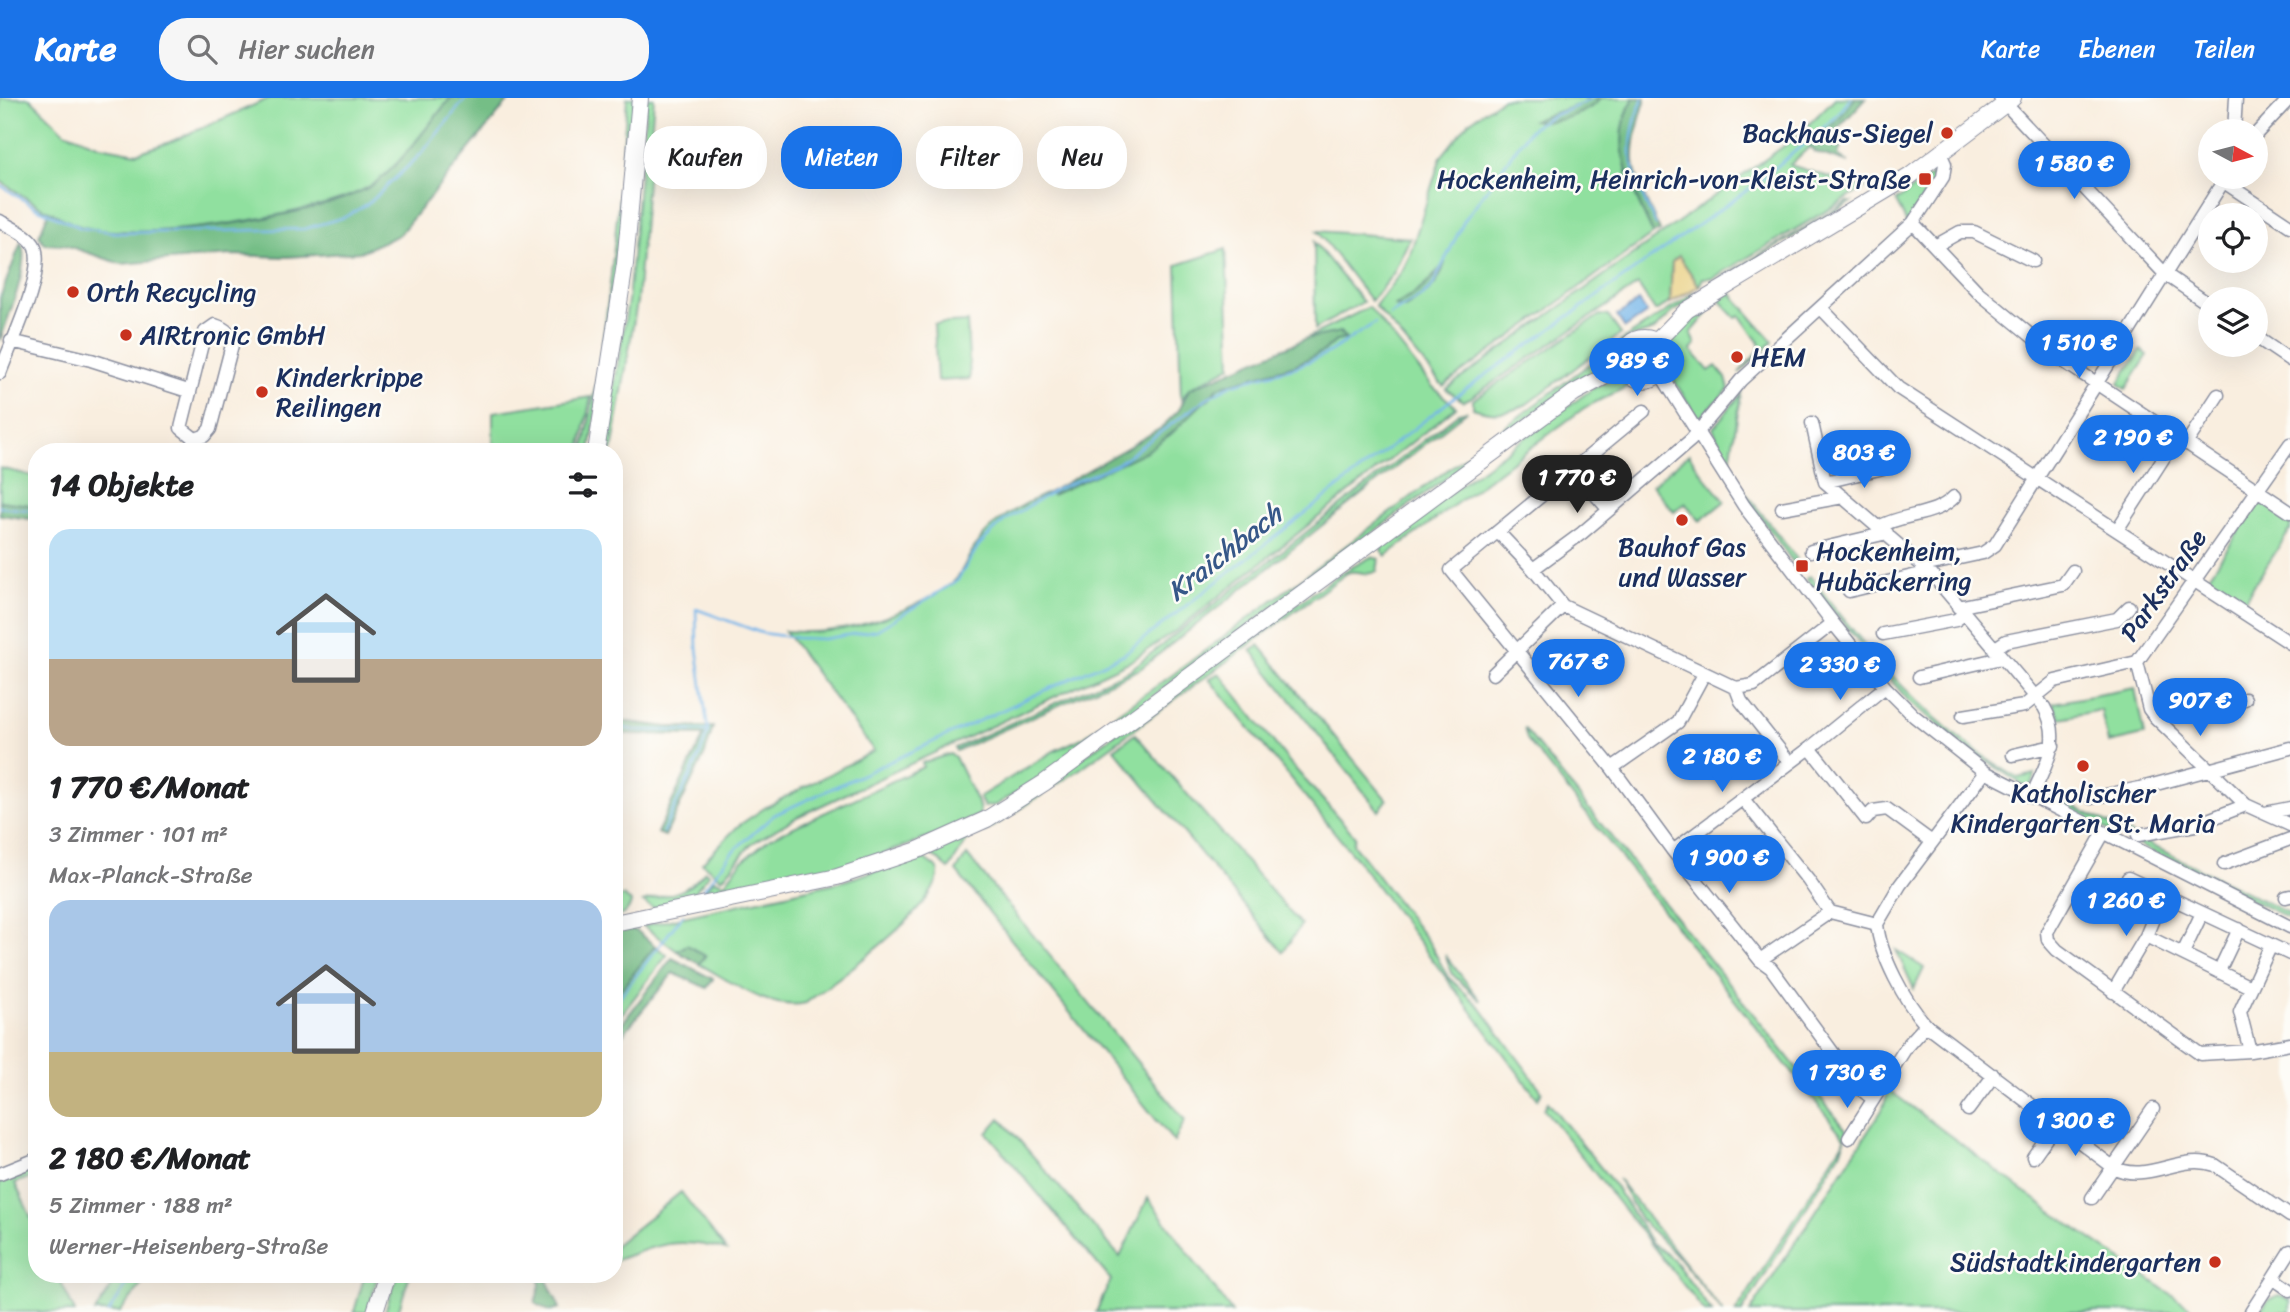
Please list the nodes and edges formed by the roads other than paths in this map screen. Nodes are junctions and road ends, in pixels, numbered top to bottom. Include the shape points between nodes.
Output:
1 (640, 98) edge
2 (2236, 98) edge
3 (2290, 98) edge
4 (2006, 100) edge
5 (2235, 119) edge
6 (2268, 121) edge
7 (1941, 155) junction
8 (2219, 189) edge
9 (2239, 189) edge
10 (0, 221) edge
11 (1913, 223) junction
12 (2290, 226) edge
13 (1935, 247) junction
14 (2034, 261) dead end
15 (2165, 274) junction
16 (2198, 297) edge
17 (1821, 308) junction
18 (11, 341) junction
19 (1656, 342) junction
20 (2268, 345) edge
21 (2290, 360) edge
22 (1624, 366) junction
23 (0, 373) edge
24 (1660, 373) junction
25 (2097, 384) junction
26 (188, 391) junction
27 (2218, 395) dead end
28 (1644, 411) dead end
29 (1812, 423) dead end
30 (1697, 431) junction
31 (2182, 441) junction
32 (597, 443) edge
33 (2290, 444) edge
34 (1896, 465) dead end
35 (1574, 470) junction
36 (2038, 478) junction
37 (1825, 482) junction
38 (2257, 490) junction
39 (1954, 496) dead end
40 (1843, 497) junction
41 (1782, 508) dead end
42 (1609, 510) junction
43 (2290, 512) edge
44 (1883, 530) junction
45 (2117, 530) junction
46 (1498, 531) junction
47 (1811, 551) dead end
48 (1533, 569) junction
49 (1927, 569) junction
50 (2073, 571) dead end
51 (2194, 581) junction
52 (1849, 591) dead end
53 (1563, 606) junction
54 (2129, 607) dead end
55 (1961, 611) junction
56 (1833, 623) junction
57 (1883, 634) dead end
58 (2290, 643) edge
59 (1517, 651) junction
60 (1998, 654) junction
61 (2137, 663) junction
62 (1493, 674) dead end
63 (1704, 674) junction
64 (1919, 677) dead end
65 (1885, 687) junction
66 (1736, 688) junction
67 (2034, 696) junction
68 (2245, 699) dead end
69 (1963, 716) dead end
70 (2155, 718) junction
71 (2053, 746) junction
72 (1810, 748) junction
73 (2290, 748) edge
74 (2012, 755) dead end
75 (1790, 763) junction
76 (1612, 768) junction
77 (2207, 768) junction
78 (1985, 772) junction
79 (2031, 797) junction
80 (2091, 798) dead end
81 (1743, 800) junction
82 (2246, 804) junction
83 (2290, 808) edge
84 (2265, 814) junction
85 (2290, 825) edge
86 (2104, 834) junction
87 (2138, 835) dead end
88 (2290, 839) edge
89 (1932, 842) junction
90 (1673, 851) junction
91 (2224, 864) dead end
92 (2128, 878) dead end
93 (2163, 894) junction
94 (1830, 912) junction
95 (2202, 913) junction
96 (623, 921) edge
97 (1877, 924) junction
98 (2290, 927) edge
99 (2239, 929) junction
100 (2146, 936) junction
101 (2271, 944) junction
102 (2183, 953) junction
103 (2290, 954) edge
104 (1760, 960) junction
105 (2219, 971) junction
106 (2250, 987) junction
107 (2113, 992) junction
108 (1926, 1025) junction
109 (2290, 1044) edge
110 (2250, 1051) junction
111 (1994, 1075) junction
112 (1873, 1099) junction
113 (2153, 1109) dead end
114 (1968, 1110) dead end
115 (2057, 1123) junction
116 (1849, 1138) dead end
117 (2033, 1157) dead end
118 (28, 1163) edge
119 (2113, 1167) junction
120 (0, 1174) edge
121 (2092, 1198) dead end
122 (2290, 1216) edge
123 (2290, 1251) edge
124 (2273, 1278) junction
125 (384, 1283) edge
126 (2290, 1290) edge
127 (375, 1312) edge
128 (2251, 1312) edge

1 - 32 main road via 625,264
2 - 5 street
3 - 6 street
4 - 7 main road
4 - 15 street
7 - 11 street via 1943,177
7 - 19 main road via 1687,310
8 - 15 street
9 - 12 street
10 - 18 street via 30,240 37,264
11 - 13 street
11 - 17 street
13 - 14 street via 1960,232 1974,232
13 - 25 street via 1978,292
15 - 16 street
15 - 25 street
17 - 30 street via 1739,382
17 - 36 street via 1898,387
18 - 23 street
18 - 26 street via 103,363
19 - 22 main road via 1641,339 1632,343
19 - 24 main road via 1665,356
20 - 21 street
22 - 24 main road via 1640,380
22 - 96 main road via 1574,393 1115,732 987,819 857,871
24 - 30 street
25 - 31 street
25 - 36 street
26 - 26 street via 181,428 195,439 210,429 219,397 232,345 225,328 215,325 205,332
27 - 31 street
28 - 35 street
29 - 37 street
30 - 42 street
30 - 56 street via 1744,506
31 - 38 street
31 - 45 street
33 - 38 street, Parkstraße
34 - 37 street
35 - 42 street
35 - 46 street
36 - 45 street
36 - 49 street via 1991,548
37 - 40 street
38 - 43 street
38 - 51 street, Parkstraße
39 - 44 street via 1944,507 1890,521
40 - 41 street
40 - 44 street
42 - 48 street
44 - 47 street
44 - 49 street
45 - 51 street
46 - 48 street
46 - 59 street via 1451,570
48 - 53 street
49 - 52 street
49 - 55 street
50 - 55 street via 2063,585
51 - 58 street
51 - 61 street, Parkstraße
53 - 59 street
53 - 63 street
54 - 60 street via 2117,619 2006,641
55 - 57 street via 1956,620
55 - 60 street
56 - 65 street
56 - 66 street via 1754,685
59 - 62 street
59 - 76 street
60 - 64 street
60 - 67 street
61 - 67 street, Parkstraße via 2055,681
61 - 70 street
63 - 66 street
63 - 76 street via 1678,722
65 - 72 street
65 - 78 street via 1951,748
66 - 75 street via 1741,701
67 - 69 street, Parkstraße via 2024,706
67 - 71 street via 2051,719
68 - 70 street
70 - 77 street
71 - 74 street
71 - 79 street
72 - 75 street
72 - 89 street via 1866,819 1873,811 1887,809
73 - 77 street
75 - 81 street
76 - 90 street
77 - 80 street
77 - 82 street
78 - 79 street
78 - 89 street
79 - 86 street
81 - 90 street
81 - 94 street
82 - 84 street
82 - 87 street via 2195,825
83 - 84 street
84 - 85 street
86 - 98 street
86 - 107 street via 2048,932 2057,950
88 - 91 street
89 - 97 street
90 - 104 street
92 - 93 street
93 - 95 street
93 - 100 street
94 - 97 street
94 - 104 street
95 - 99 street
95 - 102 street
97 - 108 street via 1908,1002
99 - 101 street
99 - 105 street
100 - 102 street
100 - 107 street
101 - 103 street
101 - 106 street
102 - 105 street
104 - 112 street via 1772,968 1825,1045
105 - 106 street
106 - 110 street via 2240,1012
107 - 110 street via 2200,1054
108 - 111 street
108 - 112 street
109 - 110 street
111 - 114 street
111 - 115 street
112 - 116 street
113 - 119 street
115 - 117 street
115 - 119 street
118 - 120 street
119 - 121 street
119 - 122 street via 2137,1174 2201,1160
123 - 124 street
124 - 126 street
124 - 128 street
125 - 127 main road

